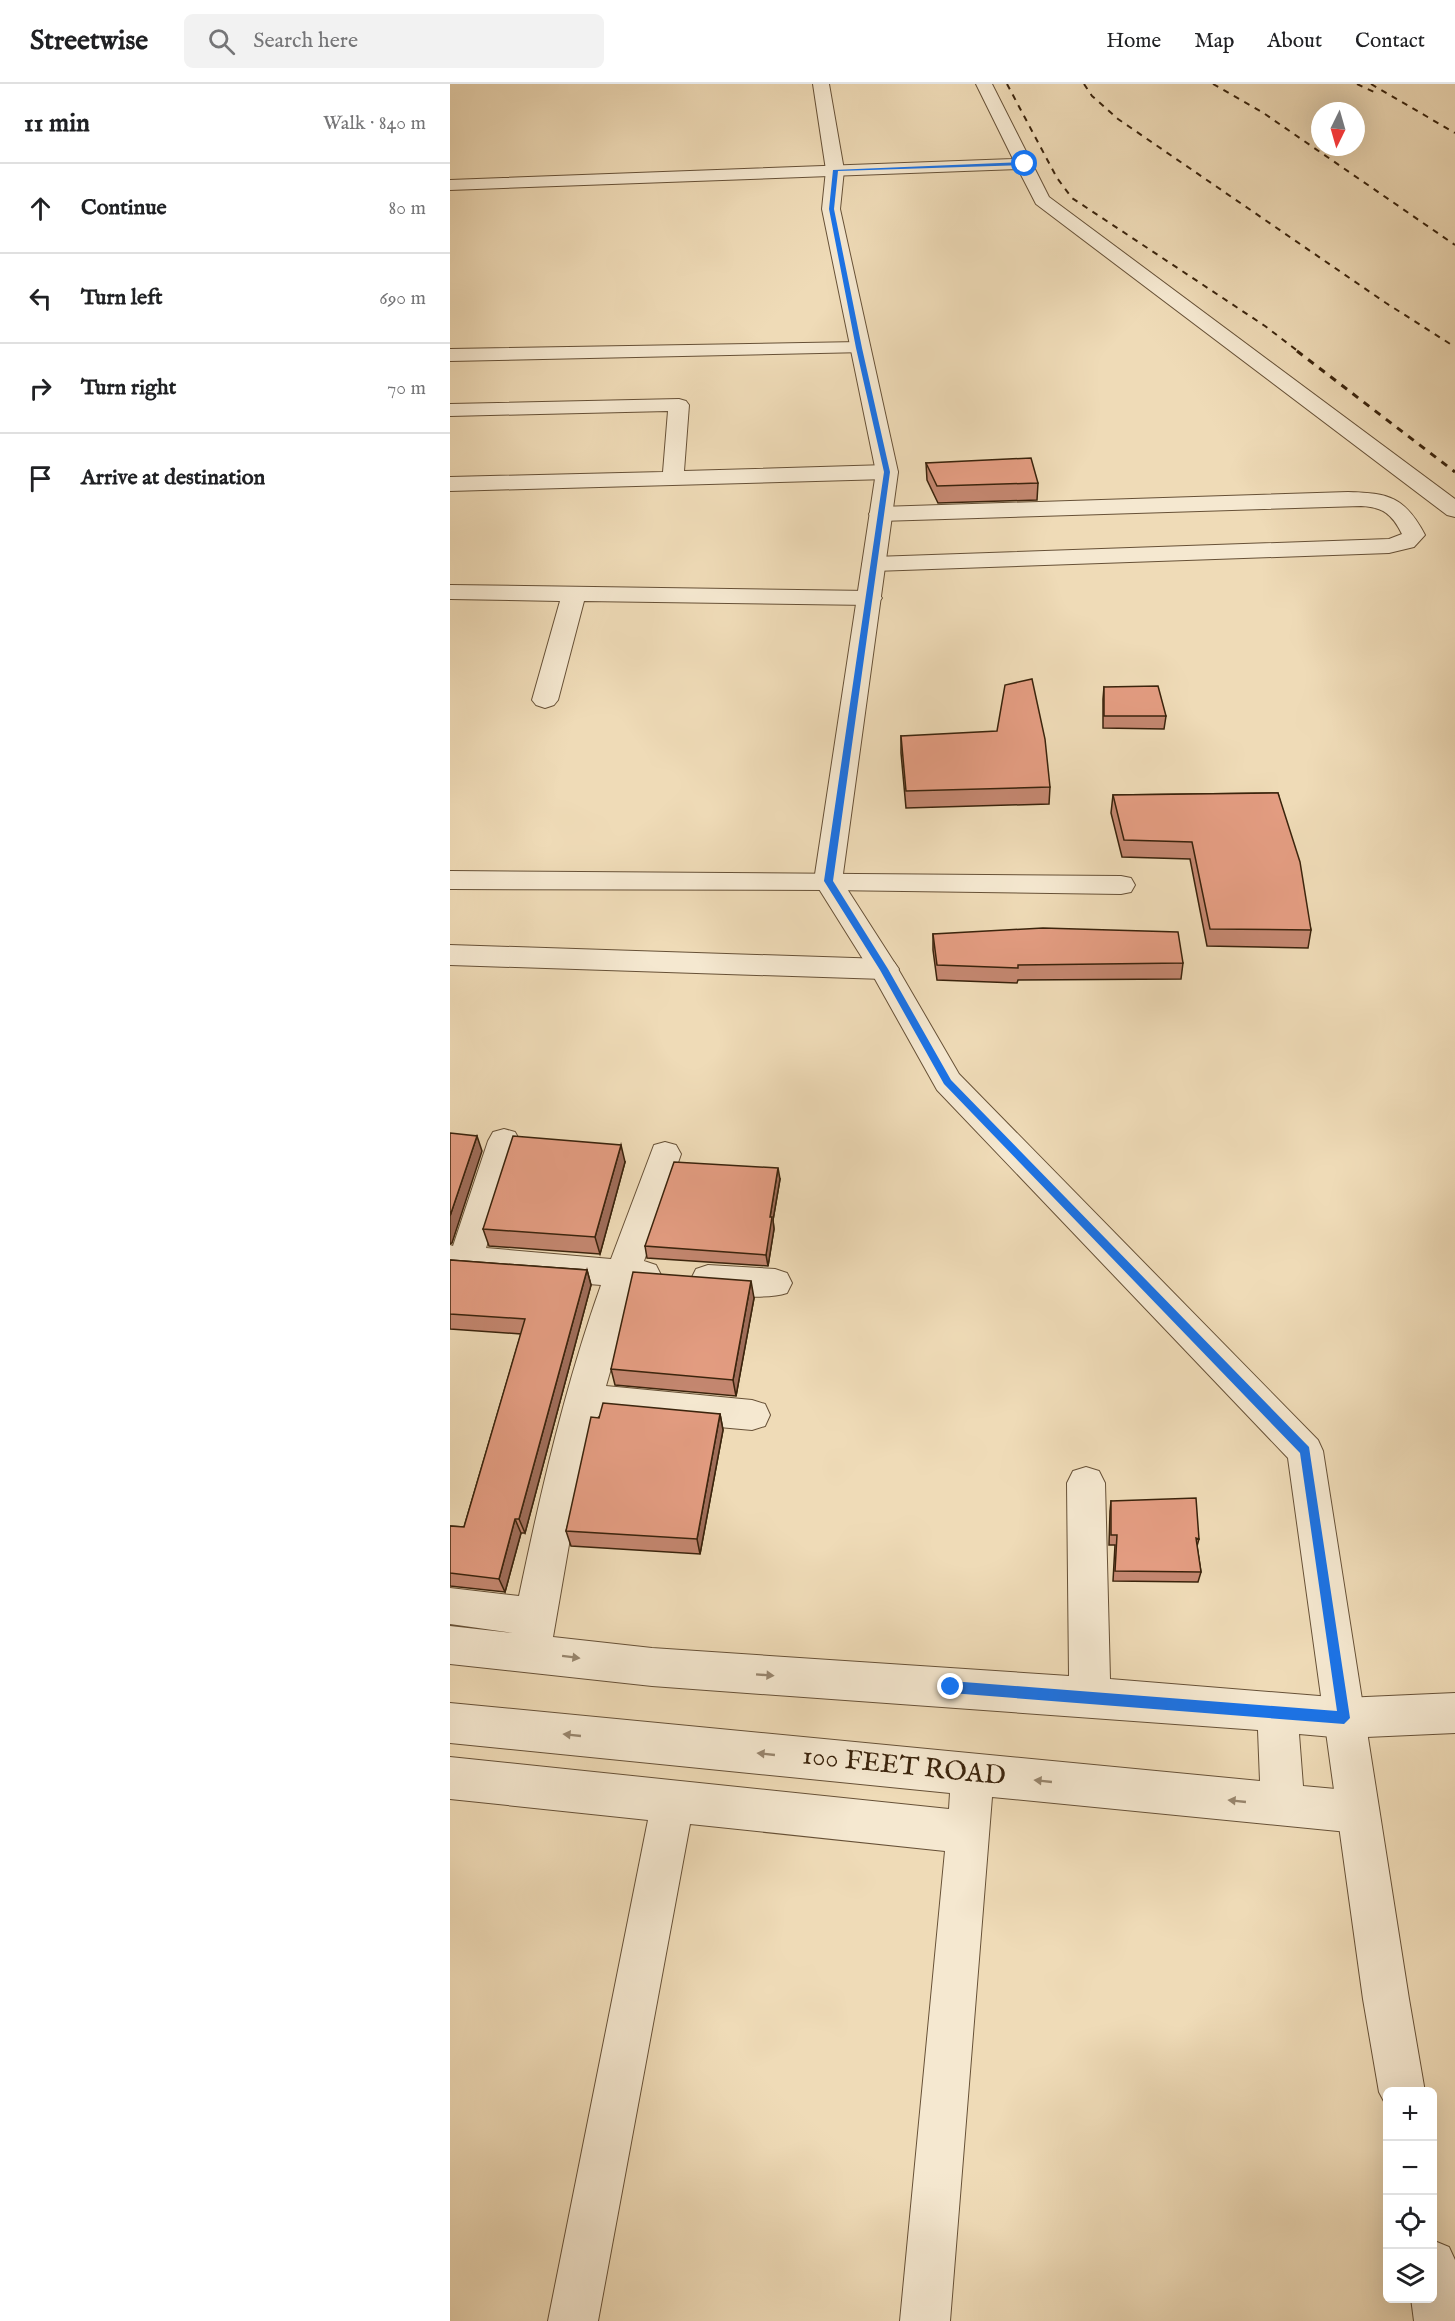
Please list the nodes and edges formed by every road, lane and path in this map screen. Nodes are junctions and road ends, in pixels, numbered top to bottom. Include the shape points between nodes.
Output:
1 (821, 84) edge
2 (984, 84) edge
3 (1025, 164) junction
4 (835, 170) junction
5 (450, 185) edge
6 (859, 348) junction
7 (450, 355) edge
8 (450, 410) edge
9 (887, 472) junction
10 (673, 478) junction
11 (450, 484) edge
12 (1455, 510) edge
13 (880, 514) junction
14 (874, 564) junction
15 (450, 592) edge
16 (574, 593) junction
17 (870, 598) junction
18 (545, 700) dead end
19 (450, 880) edge
20 (828, 881) junction
21 (1121, 885) dead end
22 (450, 955) edge
23 (884, 969) junction
24 (504, 1141) dead end
25 (665, 1154) dead end
26 (457, 1260) edge
27 (623, 1273) junction
28 (775, 1283) dead end
29 (584, 1399) junction
30 (752, 1415) dead end
31 (1086, 1483) dead end
32 (450, 1606) edge
33 (533, 1634) junction
34 (450, 1645) edge
35 (1090, 1697) junction
36 (1277, 1712) junction
37 (1455, 1713) edge
38 (1344, 1718) junction
39 (450, 1723) edge
40 (973, 1774) junction
41 (450, 1778) edge
42 (673, 1801) junction
43 (1283, 1806) junction
44 (1358, 1812) junction
45 (967, 1832) junction
46 (1401, 2087) edge
47 (1437, 2303) edge
48 (573, 2321) edge
49 (925, 2321) edge
50 (1439, 2321) edge

1 - 4 street
2 - 3 street
3 - 4 street
3 - 12 street via 1042,200
4 - 5 street
4 - 6 street via 831,209
6 - 7 street
6 - 9 street
8 - 10 street via 679,405
9 - 10 street
9 - 13 street
10 - 11 street
13 - 14 street
13 - 14 street via 1378,500 1395,505 1414,535 1406,542 1389,546
14 - 17 street
15 - 16 street
16 - 17 street
16 - 18 street
17 - 20 street
19 - 20 street
20 - 21 street
20 - 23 street
22 - 23 street
23 - 38 street via 948,1082 1305,1451
24 - 26 street
25 - 27 street
26 - 27 street
27 - 28 street
27 - 29 street
29 - 30 street
29 - 33 street via 556,1510
31 - 35 street
32 - 33 street
33 - 34 street via 512,1653
33 -> 35 street via 652,1667
35 - 36 street
36 - 38 street
36 - 43 street
37 - 38 street
38 - 44 street
40 -> 39 street, 100 FEET ROAD
43 -> 40 street, 100 FEET ROAD
40 - 45 street
41 - 42 street
42 - 45 street
42 - 48 street
43 - 44 street, 100 FEET ROAD
44 - 46 street
45 - 49 street
47 - 50 street

